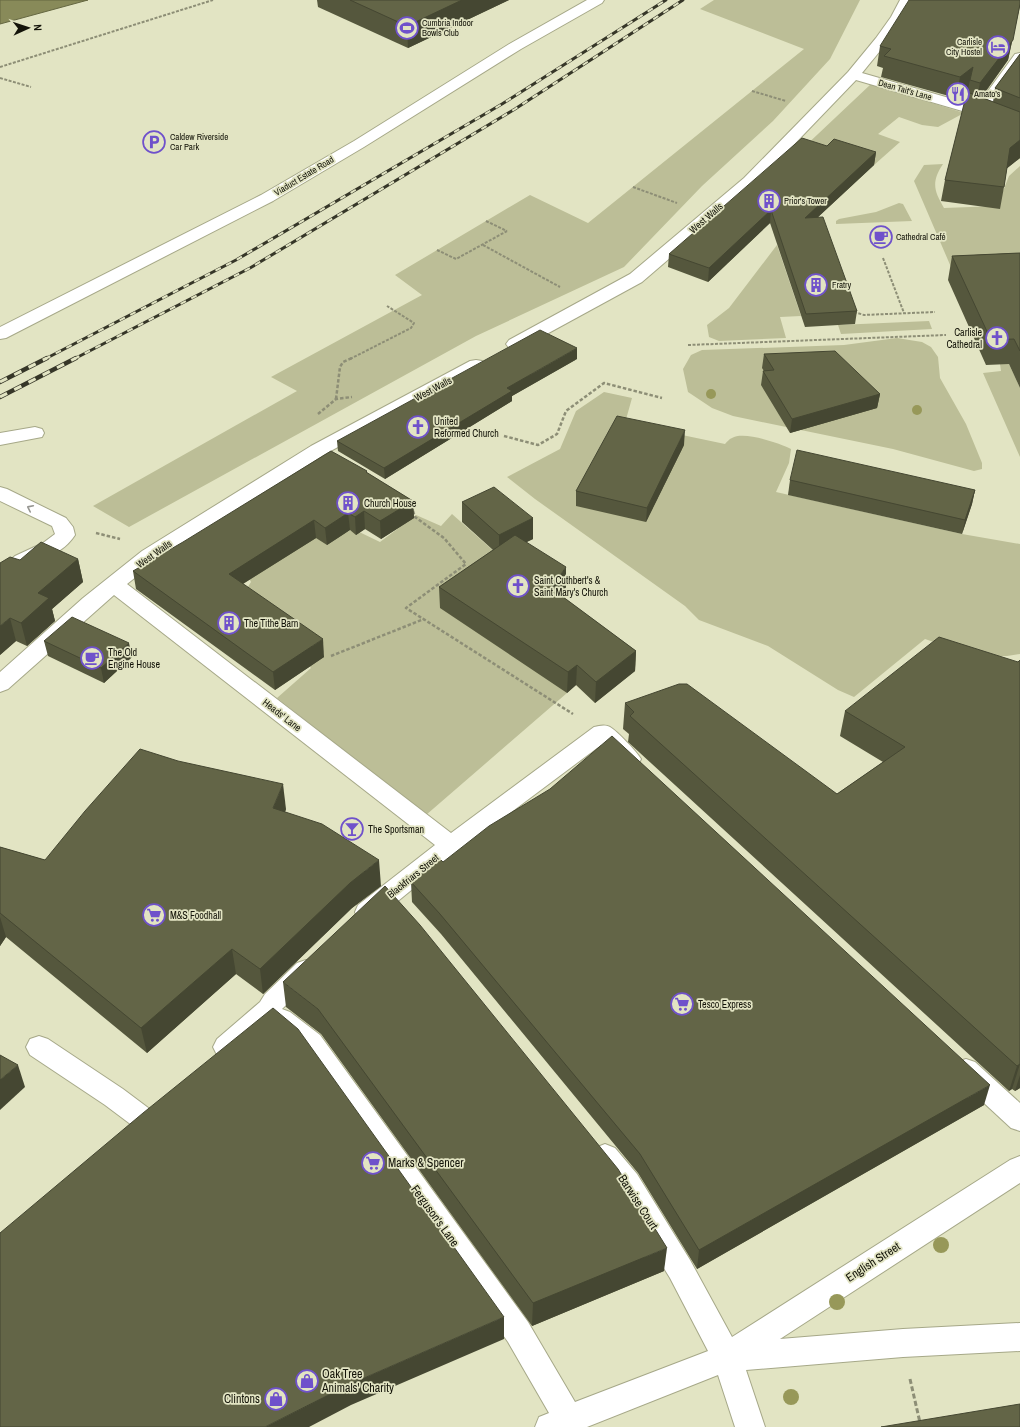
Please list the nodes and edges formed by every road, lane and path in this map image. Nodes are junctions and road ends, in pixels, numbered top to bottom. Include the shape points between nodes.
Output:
1 (214, 0) edge
2 (597, 0) edge
3 (907, 0) edge
4 (1020, 57) edge
5 (0, 68) edge
6 (853, 75) junction
7 (0, 78) edge
8 (31, 86) dead end
9 (752, 91) dead end
10 (792, 103) dead end
11 (981, 110) junction
12 (1020, 129) edge
13 (633, 187) dead end
14 (678, 203) dead end
15 (486, 221) dead end
16 (483, 245) junction
17 (437, 250) dead end
18 (883, 258) dead end
19 (562, 288) dead end
20 (387, 306) dead end
21 (851, 311) edge
22 (935, 312) dead end
23 (904, 313) junction
24 (0, 334) edge
25 (946, 335) dead end
26 (688, 344) dead end
27 (662, 398) dead end
28 (316, 416) dead end
29 (34, 433) dead end
30 (504, 436) dead end
31 (0, 439) edge
32 (318, 450) junction
33 (337, 461) edge
34 (0, 493) edge
35 (411, 507) dead end
36 (59, 522) junction
37 (125, 541) dead end
38 (0, 580) edge
39 (114, 584) junction
40 (425, 619) junction
41 (331, 656) dead end
42 (0, 684) edge
43 (602, 733) junction
44 (649, 776) edge
45 (451, 845) junction
46 (351, 926) edge
47 (324, 953) edge
48 (269, 1010) junction
49 (39, 1047) dead end
50 (951, 1056) edge
51 (210, 1062) edge
52 (142, 1118) edge
53 (1020, 1120) edge
54 (592, 1140) edge
55 (1020, 1168) edge
56 (1020, 1337) edge
57 (903, 1343) junction
58 (727, 1357) junction
59 (559, 1423) edge
60 (750, 1427) edge
61 (921, 1427) edge

1 - 5 path
2 - 24 street, Viaduct Estate Road via 516,46 267,198
3 - 6 street, West Walls via 881,41
4 - 11 street
6 - 11 street, Dean Tait's Lane
6 - 32 street, West Walls via 750,181 636,278
7 - 8 path
9 - 10 path
11 - 12 street, Dean Tait's Lane
13 - 14 path
15 - 16 path via 507,232
16 - 17 path via 456,259
16 - 19 path
18 - 23 path
20 - 28 path via 414,323 411,328 343,362 340,367 336,399
21 - 23 path via 864,315
22 - 23 path
25 - 26 path
27 - 30 path via 604,383 566,411 557,434 538,445
29 - 31 street
32 - 33 street
32 - 39 street, West Walls via 149,556
36 -> 34 street
35 - 40 path via 415,517 444,538 466,564 406,608
36 - 37 path
36 - 38 street via 65,535 59,543 22,562
39 - 42 street, West Walls
39 - 45 street, Heads' Lane
40 - 41 path
40 - 43 path
43 - 44 street
43 - 45 street, Blackfriars Street
45 - 46 street, Blackfriars Street via 397,904
47 - 48 street via 274,1001
48 - 51 street
48 - 59 street, Ferguson's Lane via 311,1044 518,1332
49 - 52 street
50 - 53 street
54 - 58 street, Barwise Court via 636,1196 680,1269
55 - 58 street, English Street
56 - 57 street, English Street
57 - 58 street, English Street
57 - 61 path
58 - 59 street, English Street
58 - 60 street, Barwise Court

